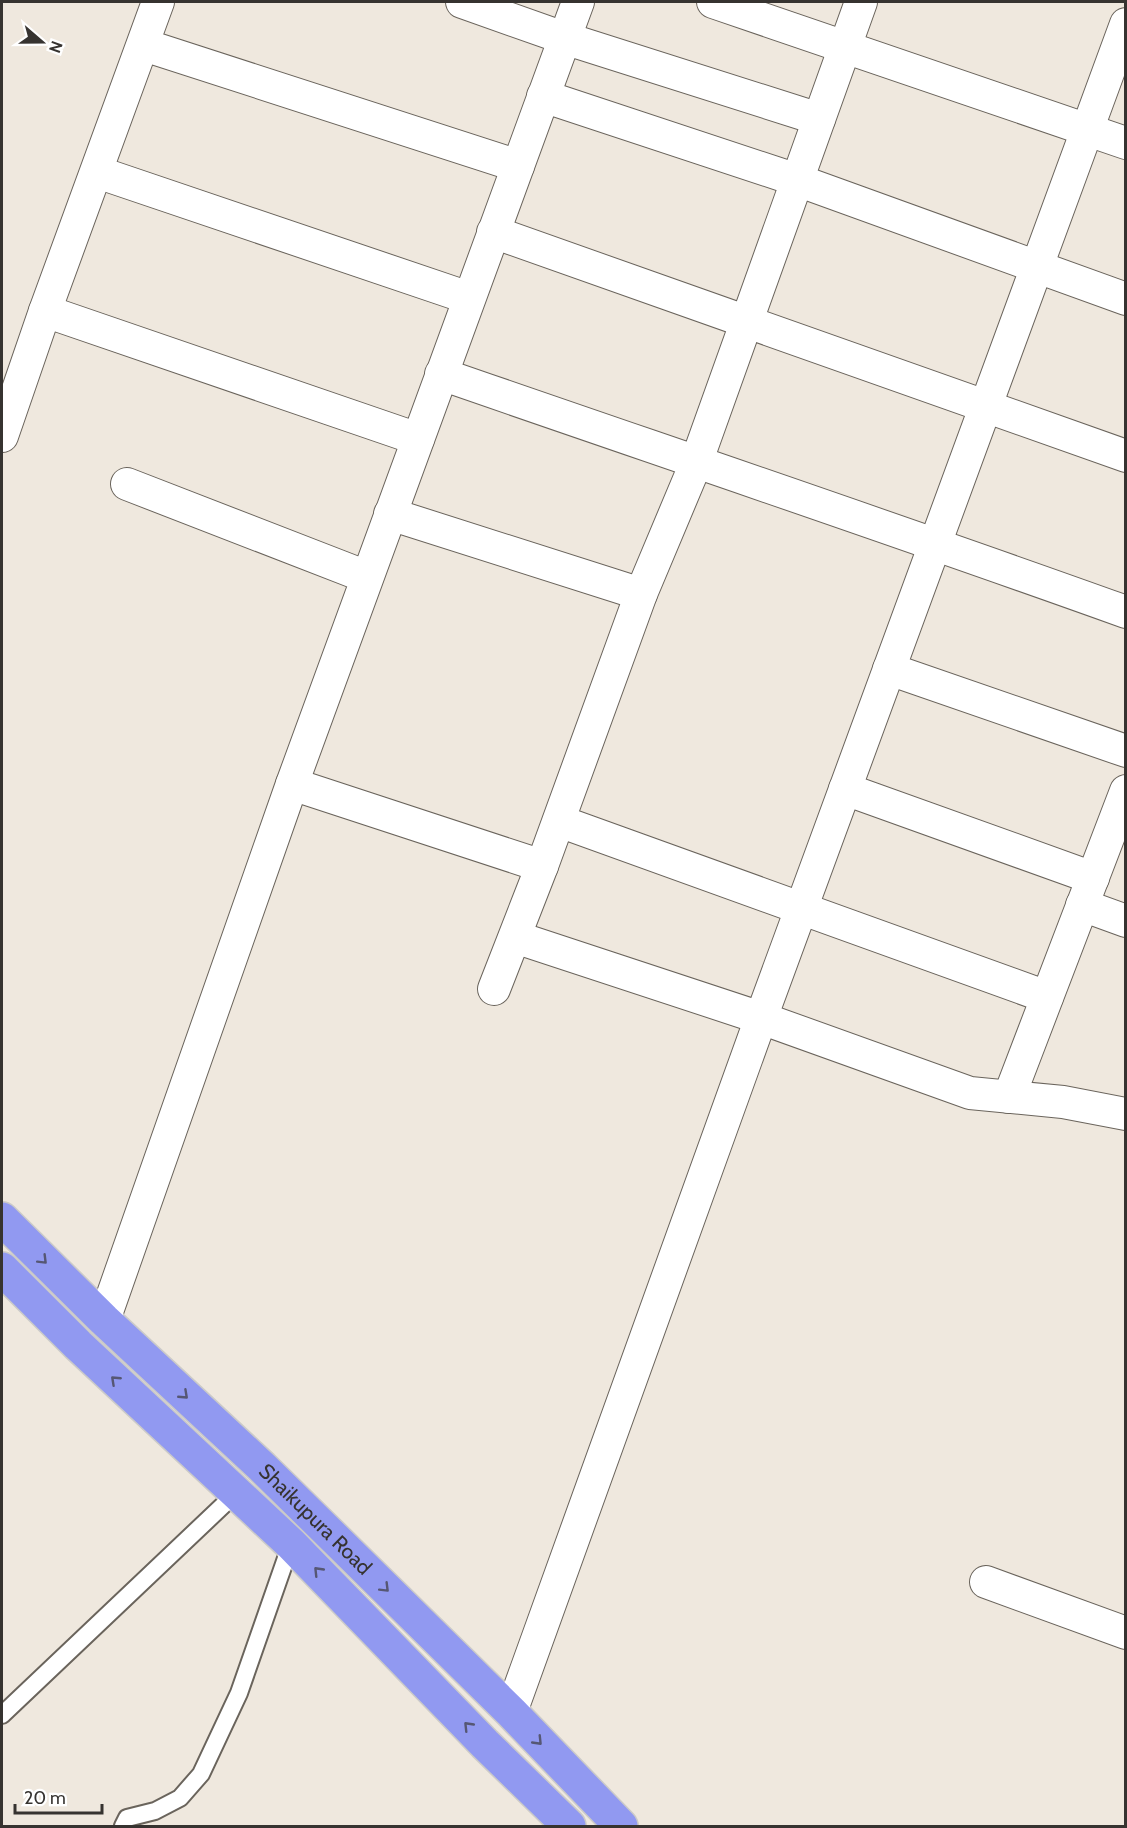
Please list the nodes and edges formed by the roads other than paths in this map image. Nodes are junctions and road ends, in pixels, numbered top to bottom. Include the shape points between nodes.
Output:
1 (158, 2) edge
2 (462, 2) edge
3 (578, 2) edge
4 (713, 2) edge
5 (861, 2) edge
6 (1125, 24) edge
7 (564, 38) junction
8 (144, 45) junction
9 (845, 46) junction
10 (543, 96) junction
11 (819, 119) junction
12 (1087, 129) junction
13 (1125, 143) edge
14 (518, 166) junction
15 (97, 172) junction
16 (797, 180) junction
17 (493, 232) junction
18 (1036, 266) junction
19 (469, 298) junction
20 (1125, 299) edge
21 (45, 311) junction
22 (747, 322) junction
23 (441, 374) junction
24 (986, 406) junction
25 (2, 436) edge
26 (418, 439) junction
27 (1125, 456) edge
28 (696, 463) junction
29 (127, 484) dead end
30 (390, 514) junction
31 (935, 543) junction
32 (367, 577) junction
33 (641, 594) junction
34 (1125, 612) edge
35 (889, 669) junction
36 (1125, 751) edge
37 (292, 784) junction
38 (845, 789) junction
39 (1125, 791) edge
40 (559, 821) junction
41 (542, 866) junction
42 (1088, 891) junction
43 (801, 908) junction
44 (1125, 921) edge
45 (515, 936) junction
46 (494, 989) dead end
47 (1047, 997) junction
48 (761, 1018) junction
49 (1009, 1097) junction
50 (1125, 1114) edge
51 (2, 1219) edge
52 (2, 1269) edge
53 (104, 1320) junction
54 (237, 1493) junction
55 (291, 1544) junction
56 (987, 1582) dead end
57 (1125, 1633) edge
58 (511, 1713) junction
59 (2, 1716) edge
60 (123, 1827) edge
61 (569, 1827) edge
62 (621, 1827) edge

1 - 8 street
2 - 7 street
3 - 7 street
4 - 9 street
5 - 9 street
6 - 12 street
7 - 10 street
7 - 11 street
8 - 14 street
8 - 15 street
9 - 11 street
9 - 12 street
10 - 14 street
10 - 16 street
11 - 16 street
12 - 13 street
12 - 18 street
14 - 17 street
15 - 19 street
15 - 21 street
16 - 18 street
16 - 22 street
17 - 19 street
17 - 22 street
18 - 20 street
18 - 24 street
19 - 23 street
21 - 25 street
21 - 26 street
22 - 24 street
22 - 28 street
23 - 26 street
23 - 28 street
24 - 27 street
24 - 31 street
26 - 30 street
28 - 31 street
28 - 33 street
29 - 32 street
30 - 32 street
30 - 33 street
31 - 34 street
31 - 35 street
32 - 37 street
33 - 40 street
35 - 36 street
35 - 38 street
37 - 41 street
37 - 53 street
38 - 42 street
38 - 43 street
39 - 42 street
40 - 41 street
40 - 43 street
41 - 45 street
42 - 44 street
42 - 47 street
43 - 47 street
43 - 48 street
45 - 46 street
45 - 48 street
47 - 49 street
48 - 49 street via 970,1093
48 - 58 street
49 - 50 street
51 -> 53 highway, Shaikupura Road
54 -> 52 highway, Shaikupura Road
53 -> 58 highway, Shaikupura Road via 262,1467
54 - 55 highway, Shaikupura Road
54 - 59 lane
55 - 60 lane via 239,1693 201,1774 180,1798 155,1811 127,1818
61 -> 55 highway, Shaikupura Road
56 - 57 street
58 -> 62 highway, Shaikupura Road

